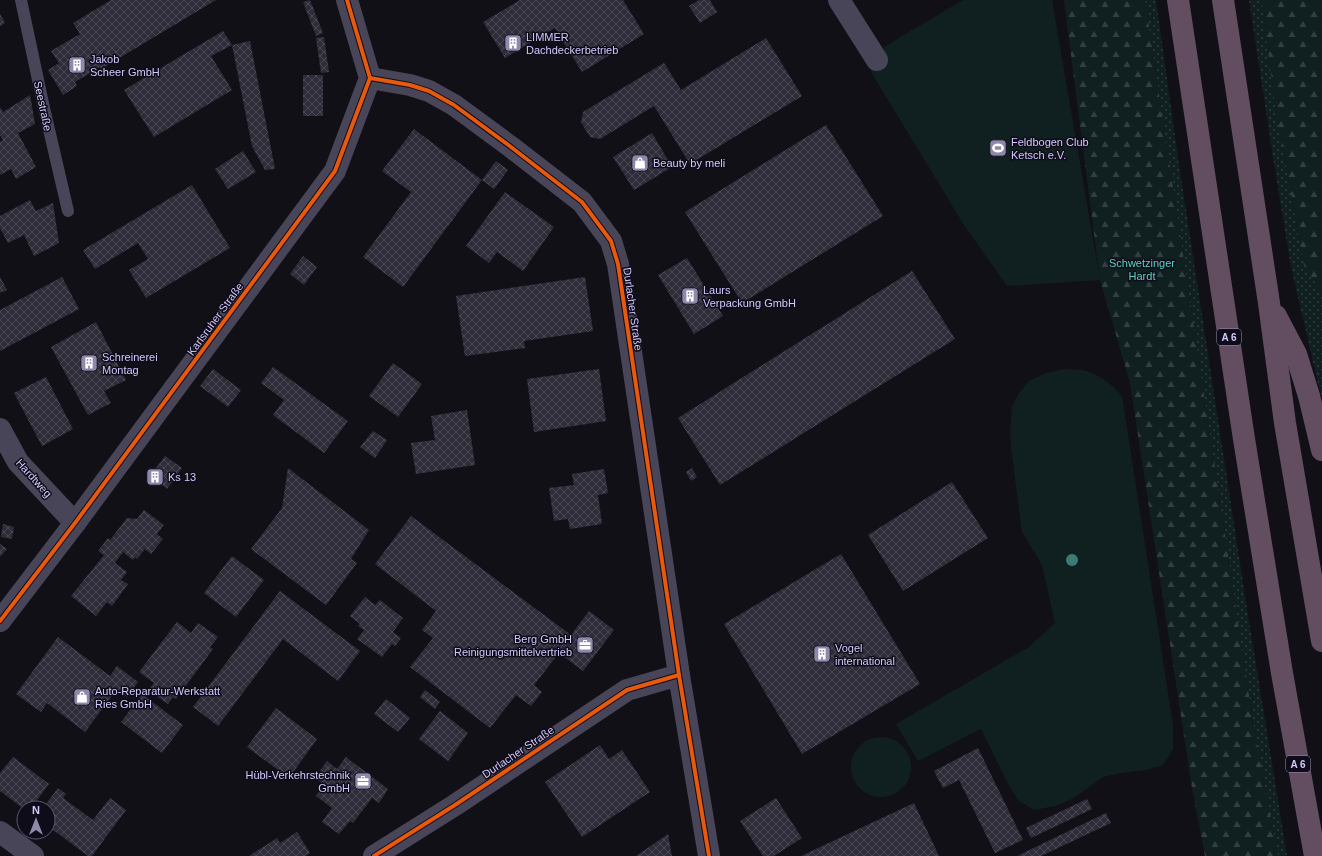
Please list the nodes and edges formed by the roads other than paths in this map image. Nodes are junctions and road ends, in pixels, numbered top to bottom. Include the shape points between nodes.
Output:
1 (21, 0) edge
2 (347, 0) edge
3 (839, 0) edge
4 (1178, 0) edge
5 (1223, 0) edge
6 (877, 60) dead end
7 (370, 78) junction
8 (68, 212) dead end
9 (1269, 303) junction
10 (0, 430) edge
11 (1322, 450) edge
12 (75, 523) junction
13 (0, 621) edge
14 (1322, 641) edge
15 (679, 675) junction
16 (0, 832) edge
17 (33, 856) edge
18 (374, 856) edge
19 (709, 856) edge
20 (1315, 856) edge

1 - 8 lane, Seestraße
2 - 7 street
3 - 6 street
4 - 20 highway, A 6 via 1244,439
5 - 9 highway
7 - 12 street, Karlsruher Straße via 335,171
7 - 15 street, Durlacher Straße via 429,91 454,106 582,202 611,241 618,264
9 - 11 highway via 1296,354
9 - 14 highway
10 - 12 street, Hardtweg via 18,462
12 - 13 street, Karlsruher Straße
15 - 18 street, Durlacher Straße via 627,690
15 - 19 street, Durlacher Straße
16 - 17 street

